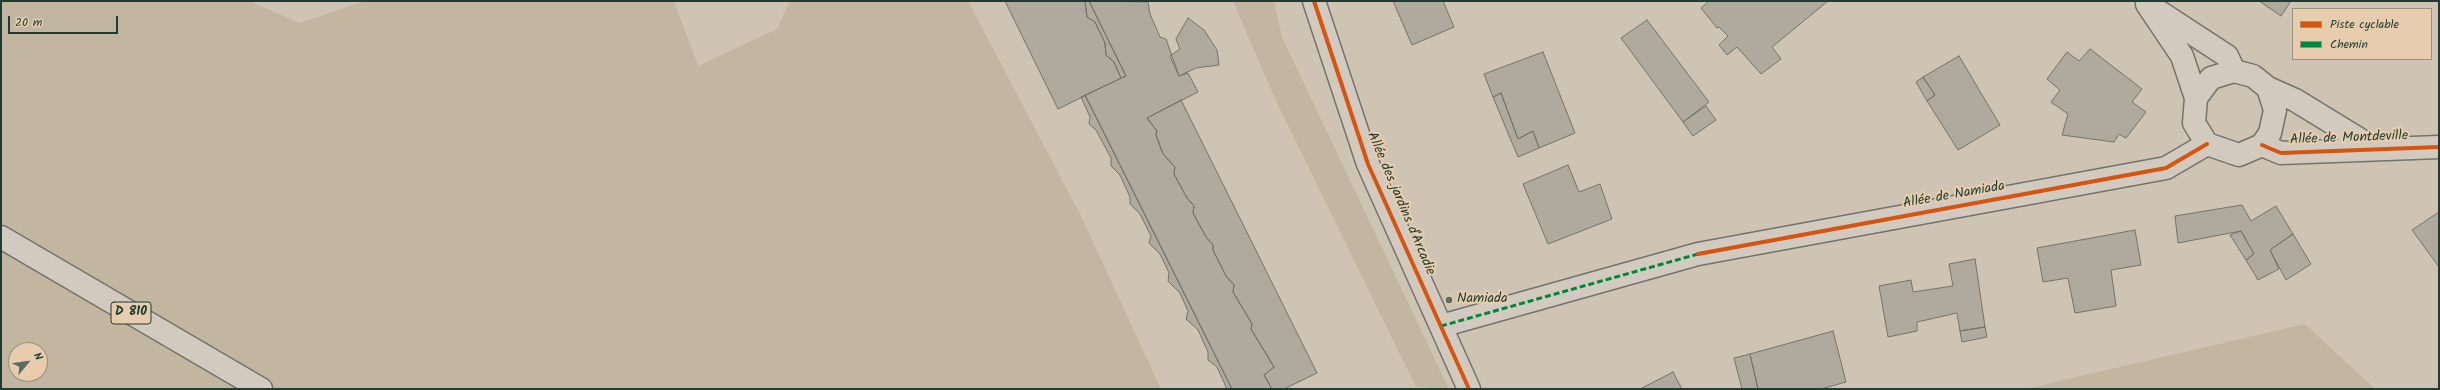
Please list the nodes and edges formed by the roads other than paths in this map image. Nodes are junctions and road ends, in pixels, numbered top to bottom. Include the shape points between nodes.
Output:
1 (1314, 1) edge
2 (2144, 3) edge
3 (2234, 71) junction
4 (2268, 88) junction
5 (2196, 98) junction
6 (2208, 144) junction
7 (2262, 145) junction
8 (2439, 147) edge
9 (2375, 148) junction
10 (1, 237) edge
11 (1441, 326) junction
12 (261, 389) edge
13 (1469, 389) edge

1 - 11 street, Allée des jardins d'Arcadie via 1368,164
2 - 3 street via 2227,56
2 - 5 street via 2182,56
3 - 4 street, Allée de Montdeville via 2253,76
3 - 5 street via 2211,78
4 - 7 street, Allée de Montdeville via 2275,110 2270,133
4 - 9 street, Allée de Montdeville via 2295,100
5 - 6 street via 2194,123
6 - 7 street via 2239,155
6 - 11 street, Allée de Namiada via 2166,168 1698,254
7 - 9 street, Allée de Montdeville via 2281,153
8 - 9 street, Allée de Montdeville
10 - 12 street, D 810
11 - 13 street, Allée des jardins d'Arcadie

